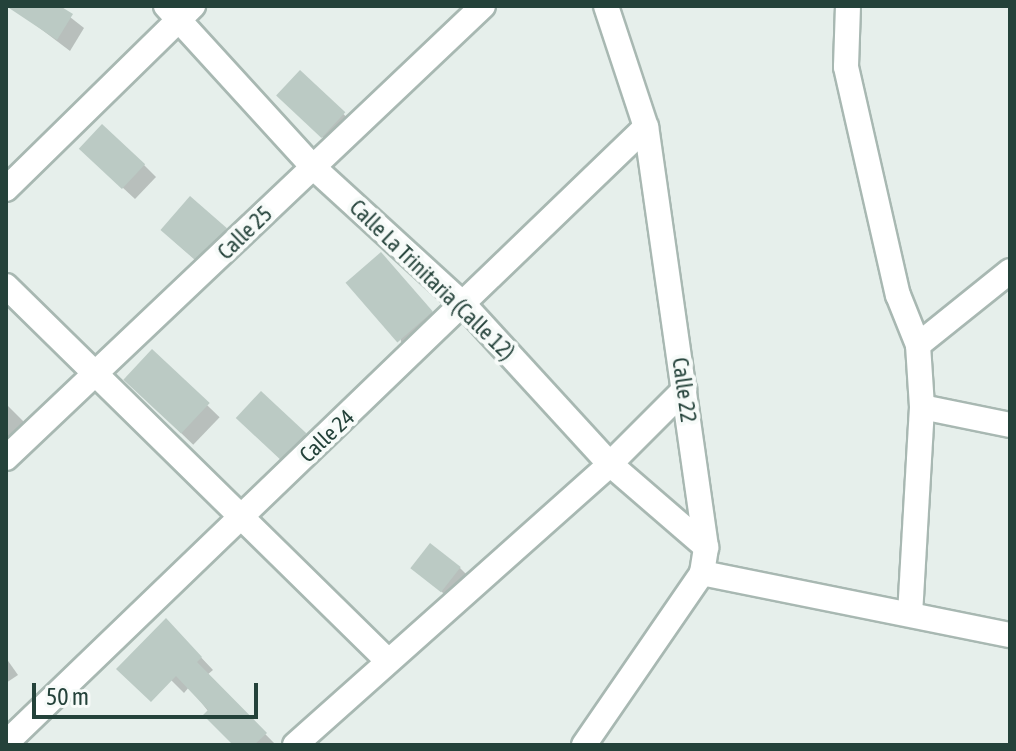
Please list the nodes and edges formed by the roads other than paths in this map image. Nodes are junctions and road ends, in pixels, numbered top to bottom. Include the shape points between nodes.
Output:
1 (483, 6) edge
2 (606, 6) edge
3 (848, 6) edge
4 (179, 10) edge
5 (646, 127) junction
6 (313, 167) junction
7 (6, 189) edge
8 (1010, 271) edge
9 (6, 286) edge
10 (465, 306) junction
11 (918, 345) junction
12 (96, 375) junction
13 (684, 390) junction
14 (922, 407) junction
15 (1010, 425) edge
16 (6, 458) edge
17 (610, 464) junction
18 (243, 515) junction
19 (706, 547) junction
20 (702, 573) junction
21 (910, 613) junction
22 (1010, 635) edge
23 (387, 660) junction
24 (11, 739) edge
25 (295, 745) edge
26 (584, 745) edge

1 - 6 street, Calle 25
2 - 5 street, Calle 22
3 - 11 street via 846,67 898,295
4 - 6 street, Calle La Trinitaria (Calle 12)
4 - 7 street
5 - 10 street, Calle 24
5 - 13 street, Calle 22
6 - 10 street, Calle La Trinitaria (Calle 12)
6 - 12 street, Calle 25
8 - 11 street
9 - 12 street
10 - 17 street, Calle La Trinitaria (Calle 12)
10 - 18 street, Calle 24
11 - 14 street
12 - 16 street, Calle 25
12 - 18 street
13 - 17 street
13 - 19 street, Calle 22
14 - 15 street
14 - 21 street
17 - 19 street, Calle La Trinitaria (Calle 12)
17 - 23 street
18 - 23 street
18 - 24 street, Calle 24
19 - 20 street, Calle 22
20 - 21 street
20 - 26 street, Calle 22
21 - 22 street
23 - 25 street

